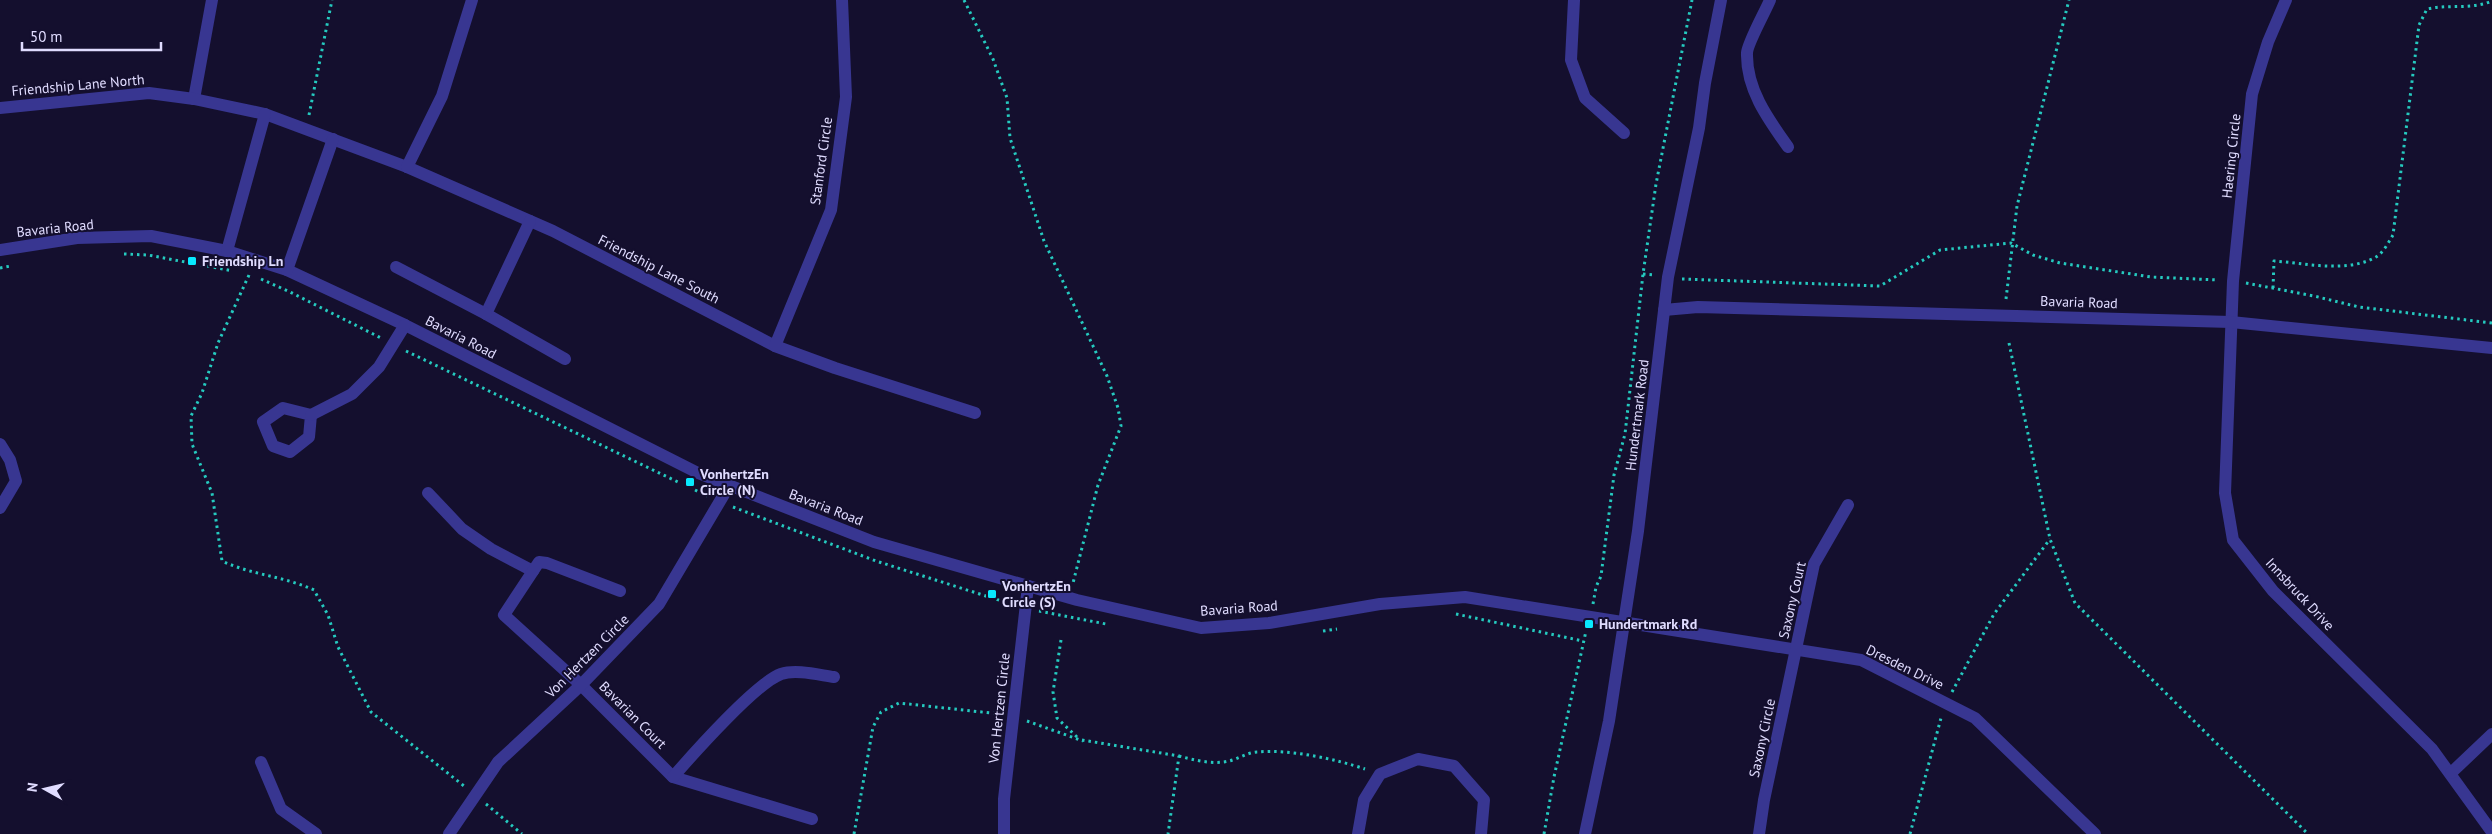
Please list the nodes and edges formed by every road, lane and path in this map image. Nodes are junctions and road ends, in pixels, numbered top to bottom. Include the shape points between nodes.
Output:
1 (212, 0) edge
2 (332, 0) edge
3 (472, 0) edge
4 (842, 0) edge
5 (964, 0) edge
6 (1574, 0) edge
7 (1692, 0) edge
8 (1721, 0) edge
9 (1770, 0) edge
10 (2069, 0) edge
11 (2286, 0) edge
12 (2492, 1) edge
13 (194, 98) junction
14 (0, 108) edge
15 (265, 114) junction
16 (307, 129) junction
17 (1624, 133) dead end
18 (333, 139) junction
19 (1788, 147) dead end
20 (407, 167) junction
21 (530, 221) junction
22 (2011, 243) junction
23 (0, 250) edge
24 (227, 251) junction
25 (120, 254) dead end
26 (19, 264) dead end
27 (396, 267) dead end
28 (0, 268) edge
29 (287, 270) junction
30 (1644, 274) junction
31 (249, 275) junction
32 (1668, 277) junction
33 (2272, 288) dead end
34 (2006, 298) dead end
35 (1664, 310) junction
36 (486, 314) junction
37 (2231, 322) junction
38 (405, 325) junction
39 (2009, 343) dead end
40 (393, 345) junction
41 (774, 346) junction
42 (2492, 348) edge
43 (565, 359) dead end
44 (975, 413) dead end
45 (311, 415) dead end
46 (0, 444) edge
47 (684, 485) dead end
48 (730, 486) junction
49 (693, 489) dead end
50 (428, 493) dead end
51 (720, 502) junction
52 (1848, 506) dead end
53 (0, 508) edge
54 (2050, 539) junction
55 (533, 571) junction
56 (1073, 583) dead end
57 (1028, 586) junction
58 (620, 591) dead end
59 (1026, 608) junction
60 (1453, 613) dead end
61 (1590, 617) junction
62 (1624, 622) junction
63 (1113, 626) dead end
64 (1339, 628) dead end
65 (1322, 631) dead end
66 (1061, 640) dead end
67 (1583, 641) junction
68 (1796, 650) junction
69 (834, 677) dead end
70 (582, 685) junction
71 (1946, 703) junction
72 (1014, 716) junction
73 (2492, 734) edge
74 (1083, 741) junction
75 (1179, 756) junction
76 (261, 762) dead end
77 (2451, 773) junction
78 (1380, 774) junction
79 (673, 777) junction
80 (475, 795) junction
81 (812, 819) dead end
82 (2492, 832) edge
83 (316, 834) edge
84 (449, 834) edge
85 (522, 834) edge
86 (854, 834) edge
87 (1004, 834) edge
88 (1168, 834) edge
89 (1358, 834) edge
90 (1481, 834) edge
91 (1544, 834) edge
92 (1585, 834) edge
93 (1759, 834) edge
94 (1910, 834) edge
95 (2096, 834) edge
96 (2308, 834) edge

1 - 13 street
2 - 16 path
3 - 20 street via 442,96
4 - 41 street, Stanford Circle via 846,97 831,210
5 - 56 path via 993,59 1007,98 1010,138 1044,241 1118,408 1121,426 1098,485
6 - 17 street via 1571,60 1585,98
7 - 30 path via 1656,184
8 - 32 street, Hundertmark Road via 1704,83 1700,128
9 - 19 street via 1746,51 1753,87 1764,113
10 - 22 path via 2017,206
11 - 37 street, Haering Circle via 2268,42 2252,94
12 - 33 path via 2472,7 2443,6 2427,10 2418,26 2393,235 2387,247 2375,258 2356,264 2274,261
13 - 14 street, Friendship Lane North via 149,93
13 - 15 street, Friendship Lane North
15 - 16 street, Friendship Lane North
15 - 24 street
16 - 18 street, Friendship Lane North
18 - 20 street, Friendship Lane South
18 - 29 street
20 - 21 street, Friendship Lane South
21 - 36 street
21 - 41 street, Friendship Lane South
22 - 32 path via 1940,250 1880,286 1698,281
22 - 34 path
23 - 24 street, Bavaria Road via 77,238 151,236
24 - 29 street, Bavaria Road
25 - 31 path via 148,255
26 - 28 path
27 - 36 street
29 - 38 street, Bavaria Road
30 - 32 path
30 - 61 path via 1625,434 1614,475 1601,576
31 - 40 path via 290,292
31 - 80 path via 218,343 191,416 192,444 212,493 222,561 241,570 273,575 314,590 371,712
32 - 35 street, Hundertmark Road
35 - 37 street, Bavaria Road via 1698,307
35 - 62 street, Hundertmark Road
36 - 43 street
37 - 42 street, Bavaria Road
37 - 77 street, Innsbruck Drive via 2225,493 2233,540 2273,592 2432,748
38 - 40 street
38 - 48 street, Bavaria Road via 698,473
39 - 54 path
40 - 45 street via 379,367 352,394
40 - 47 path
41 - 44 street, Friendship Lane South
46 - 53 street via 10,460 16,481
48 - 51 street, Von Hertzen Circle
48 - 57 street, Bavaria Road via 874,542
49 - 51 path
50 - 55 street via 462,529
51 - 59 path via 876,561
51 - 70 street, Von Hertzen Circle via 659,604
52 - 68 street, Saxony Court via 1814,564
54 - 71 path via 1994,614
54 - 96 path via 2075,603
55 - 58 street via 539,562 547,562
55 - 70 street, Bavarian Court via 504,615
57 - 59 street, Von Hertzen Circle
57 - 61 street, Bavaria Road via 1201,628 1270,623 1380,604 1466,597
59 - 63 path
59 - 72 street, Von Hertzen Circle
60 - 67 path
61 - 62 street, Bavaria Road
61 - 67 path
62 - 68 street, Dresden Drive
62 - 92 street, Hundertmark Road via 1609,721
64 - 65 path
66 - 74 path via 1053,692 1057,718
67 - 91 path
68 - 71 street, Dresden Drive via 1862,660
68 - 93 street, Saxony Circle
69 - 79 street via 782,674 763,686
70 - 79 street, Bavarian Court
70 - 80 street, Von Hertzen Circle via 498,762
71 - 94 path
71 - 95 street, Dresden Drive via 1975,718
72 - 74 path
72 - 86 path via 899,703 881,712 873,727
72 - 87 street, Von Hertzen Circle via 1004,799
73 - 77 street
74 - 75 path
75 - 78 path via 1227,762 1257,752 1284,753 1345,763
75 - 88 path
76 - 83 street via 281,809
77 - 82 street, Innsbruck Drive
78 - 89 street via 1364,800
78 - 90 street via 1418,759 1454,766 1484,800
79 - 81 street, Bavarian Court
80 - 84 street, Von Hertzen Circle
80 - 85 path

